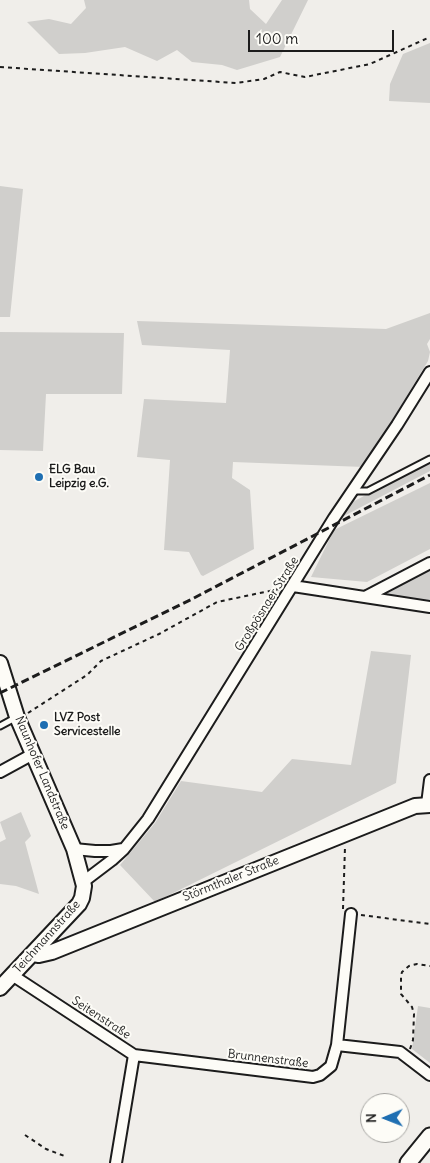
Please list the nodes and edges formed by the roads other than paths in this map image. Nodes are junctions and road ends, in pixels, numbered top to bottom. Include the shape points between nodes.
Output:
1 (430, 372) edge
2 (430, 459) edge
3 (352, 491) junction
4 (430, 563) edge
5 (293, 586) junction
6 (367, 596) junction
7 (430, 607) edge
8 (0, 663) edge
9 (17, 719) junction
10 (0, 726) edge
11 (34, 754) junction
12 (0, 772) edge
13 (430, 780) edge
14 (428, 804) edge
15 (74, 848) junction
16 (124, 849) junction
17 (83, 882) junction
18 (351, 914) road end
19 (33, 954) junction
20 (12, 975) junction
21 (0, 988) edge
22 (337, 1045) junction
23 (134, 1055) junction
24 (430, 1075) edge
25 (430, 1136) edge
26 (116, 1163) edge
27 (408, 1163) edge

1 - 3 street, Großpösnaer Straße
2 - 3 lane via 368,491
3 - 5 street, Großpösnaer Straße
4 - 6 street
5 - 6 street
5 - 16 street, Großpösnaer Straße via 148,819
6 - 7 street
8 - 9 street, Naunhofer Landstraße
9 - 10 lane
9 - 11 street, Naunhofer Landstraße
11 - 12 street
11 - 15 street, Naunhofer Landstraße
13 - 14 street
14 - 19 street, Störmthaler Straße via 415,806 52,952
15 - 16 street via 94,851
15 - 17 street, Naunhofer Landstraße
16 - 17 street, Großpösnaer Straße
17 - 19 street, Teichmannstraße via 84,892 79,904
18 - 22 street, Brunnenstraße
19 - 20 street, Teichmannstraße
20 - 21 street, Teichmannstraße
20 - 23 street, Seitenstraße
22 - 23 street, Brunnenstraße via 330,1066 320,1076 313,1077
22 - 24 street via 400,1052
23 - 26 street, Seitenstraße
25 - 27 main road

